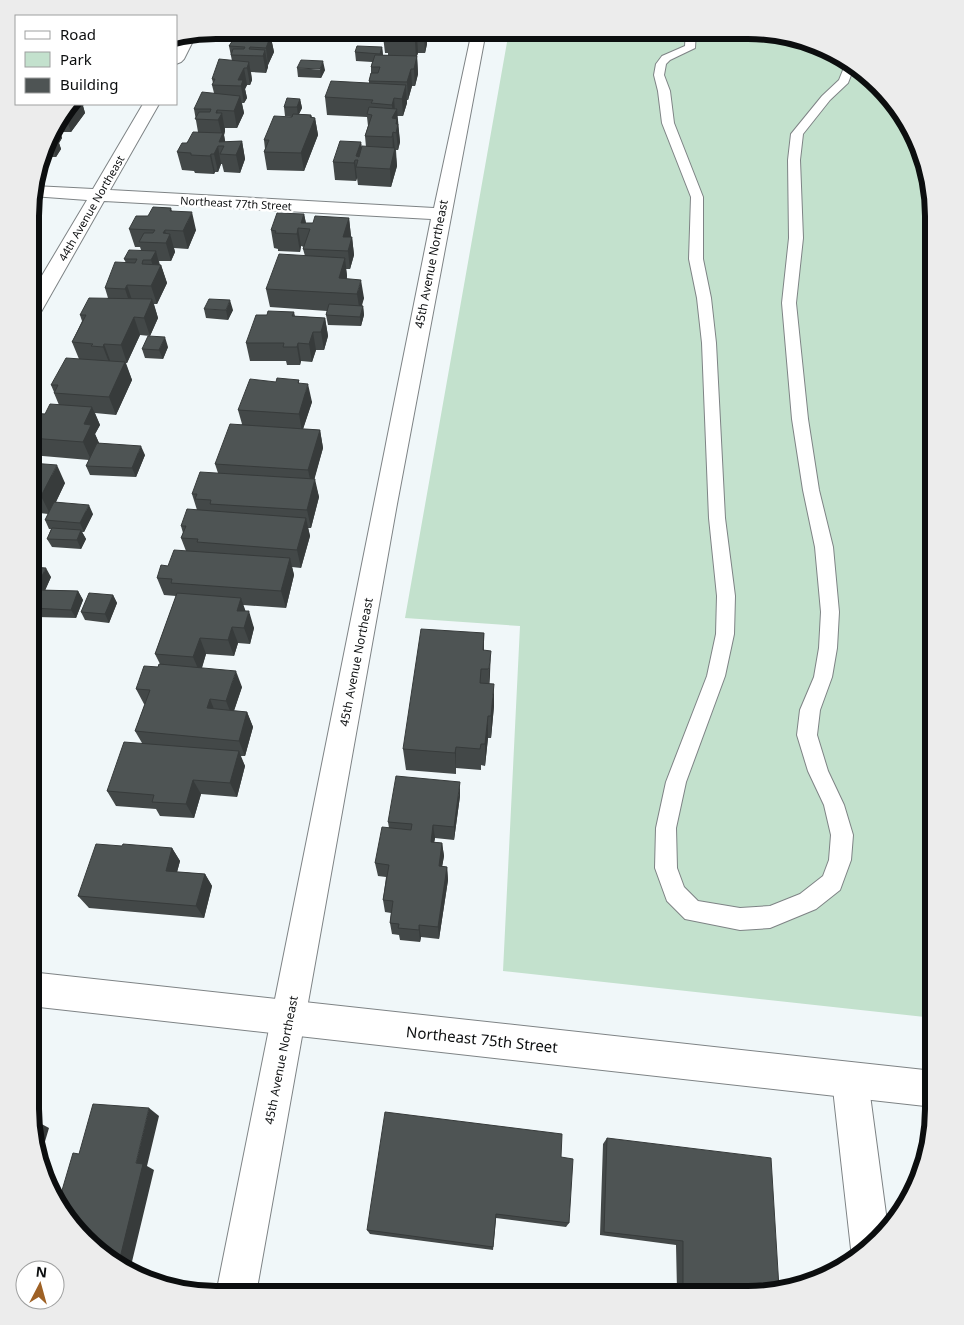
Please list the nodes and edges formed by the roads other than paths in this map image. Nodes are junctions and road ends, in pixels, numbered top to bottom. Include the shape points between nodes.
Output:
1 (477, 39) edge
2 (692, 39) edge
3 (186, 41) edge
4 (178, 55) edge
5 (848, 70) edge
6 (150, 105) edge
7 (40, 191) edge
8 (99, 195) junction
9 (440, 214) junction
10 (39, 298) edge
11 (39, 990) edge
12 (290, 1018) junction
13 (850, 1080) junction
14 (925, 1088) edge
15 (870, 1237) edge
16 (238, 1286) edge

1 - 9 street, 45th Avenue Northeast
2 - 5 lane via 690,48 666,58 659,75 668,123 697,203 696,259 710,342 717,518 726,596 725,634 716,676 676,782 666,828 666,868 675,894 693,911 740,919 770,917 808,902 832,883 840,860 842,835 807,735 810,710 828,648 830,612 824,547 800,420 789,303 796,238 794,160 797,134 844,81
3 - 4 street
6 - 8 street, 44th Avenue Northeast
7 - 8 street, Northeast 77th Street
8 - 9 street, Northeast 77th Street
8 - 10 street, 44th Avenue Northeast
9 - 12 street, 45th Avenue Northeast
11 - 12 street, Northeast 75th Street
12 - 13 street, Northeast 75th Street
12 - 16 street, 45th Avenue Northeast
13 - 14 street, Northeast 75th Street
13 - 15 street

